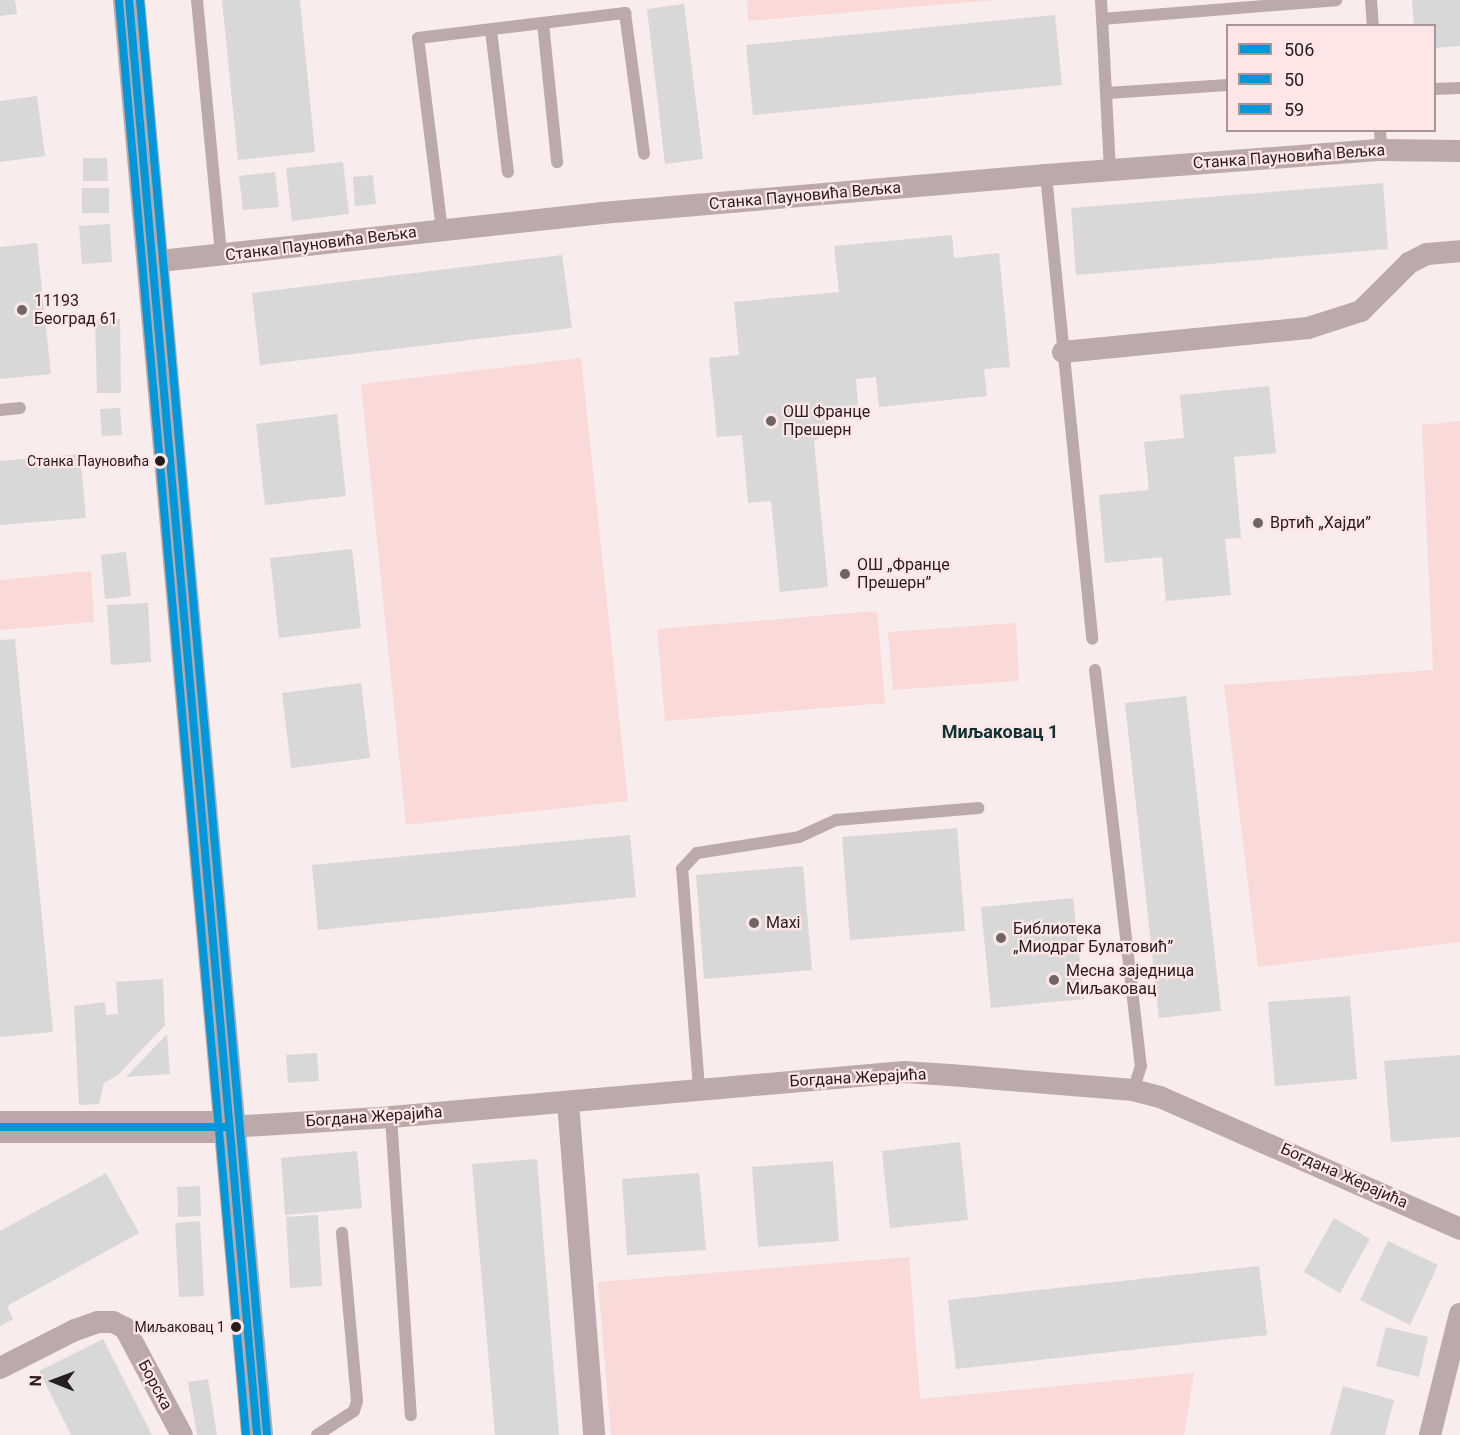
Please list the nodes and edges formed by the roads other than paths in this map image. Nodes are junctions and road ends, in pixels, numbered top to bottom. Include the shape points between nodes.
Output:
1 (129, 0) edge
2 (197, 0) edge
3 (1101, 0) edge
4 (1336, 0) edge
5 (1371, 0) edge
6 (1102, 19) junction
7 (543, 23) junction
8 (1373, 24) edge
9 (491, 30) junction
10 (1226, 85) edge
11 (1460, 88) edge
12 (1436, 89) edge
13 (1107, 93) junction
14 (1381, 140) edge
15 (1460, 151) edge
16 (644, 154) dead end
17 (557, 162) dead end
18 (1110, 170) junction
19 (508, 172) dead end
20 (1046, 175) junction
21 (442, 230) junction
22 (1460, 251) edge
23 (221, 255) junction
24 (151, 262) junction
25 (1063, 351) junction
26 (20, 408) dead end
27 (0, 410) edge
28 (1092, 639) dead end
29 (1095, 670) dead end
30 (978, 808) dead end
31 (699, 1088) junction
32 (1133, 1090) junction
33 (568, 1102) junction
34 (391, 1117) junction
35 (0, 1127) edge
36 (229, 1127) junction
37 (1460, 1229) edge
38 (342, 1233) dead end
39 (1460, 1314) edge
40 (0, 1368) edge
41 (411, 1415) dead end
42 (182, 1435) edge
43 (257, 1435) edge
44 (317, 1435) edge
45 (594, 1435) edge
46 (1430, 1435) edge

1 - 24 main road
2 - 23 lane
3 - 6 lane
4 - 6 lane
5 - 8 lane
6 - 13 lane
7 - 9 lane
7 - 16 lane via 626,13
7 - 17 lane
9 - 19 lane
9 - 21 lane via 418,38
10 - 13 lane
11 - 12 lane
13 - 18 lane
14 - 15 street, Станка Пауновића Вељка
14 - 18 street, Станка Пауновића Вељка
18 - 20 street, Станка Пауновића Вељка
20 - 21 street, Станка Пауновића Вељка
20 - 25 lane
21 - 23 street, Станка Пауновића Вељка
22 - 25 street via 1418,259 1361,311 1308,328
23 - 24 street, Станка Пауновића Вељка
24 - 36 main road
25 - 28 lane
26 - 27 lane
29 - 32 lane via 1141,1066
30 - 31 lane via 836,820 799,837 697,853 682,869
31 - 32 street, Богдана Жерајића via 904,1072
31 - 33 street, Богдана Жерајића
32 - 37 street, Богдана Жерајића via 1221,1121
33 - 34 street, Богдана Жерајића
33 - 45 street
34 - 36 street, Богдана Жерајића
34 - 41 lane
35 - 36 main road
36 - 43 main road
38 - 44 lane via 357,1401 354,1411
39 - 46 street
40 - 42 street, Борска via 75,1330 98,1322 112,1323 125,1328

